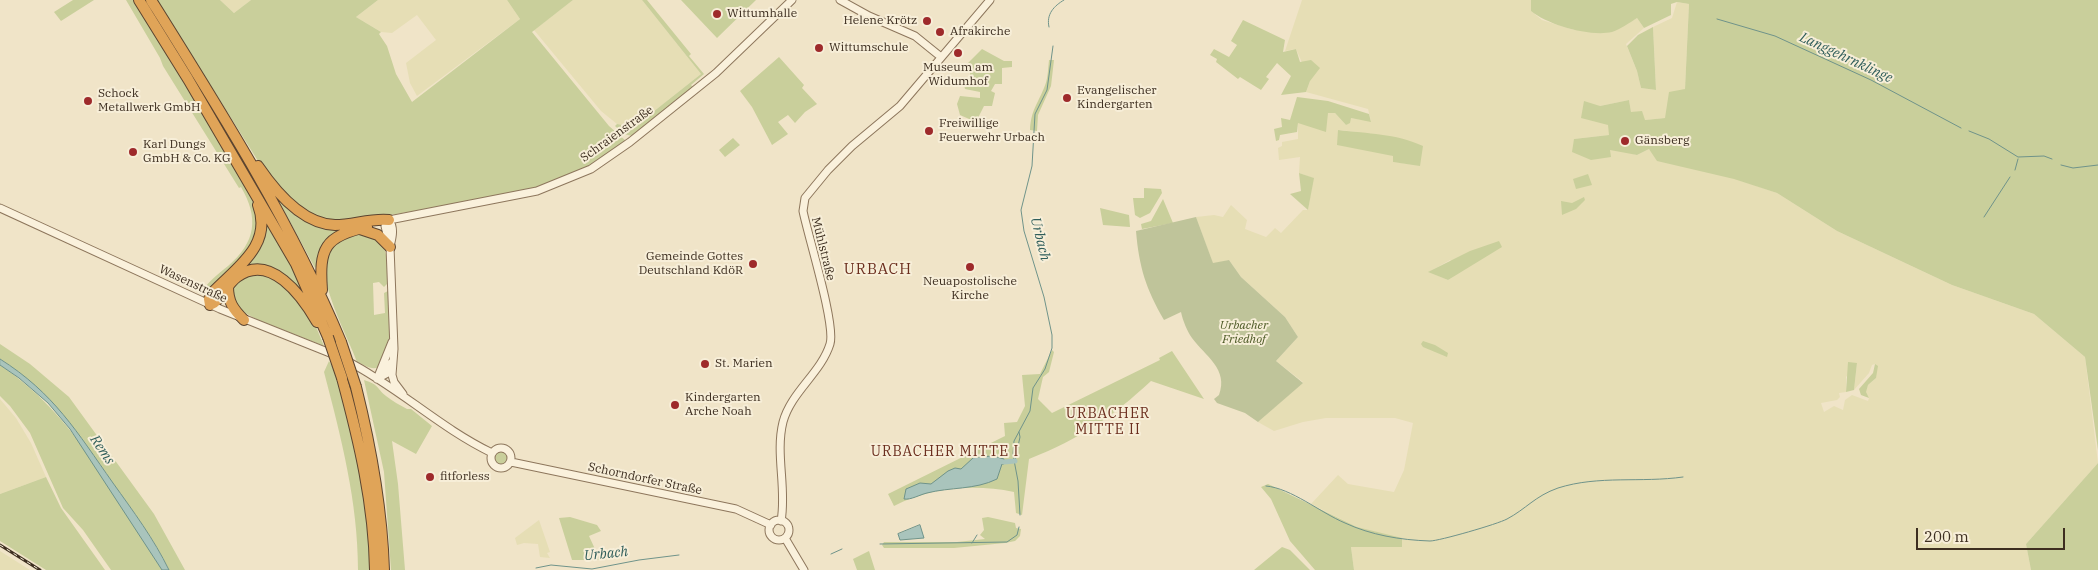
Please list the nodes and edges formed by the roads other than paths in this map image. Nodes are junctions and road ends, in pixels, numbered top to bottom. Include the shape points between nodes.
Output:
1 (139, 0) edge
2 (151, 0) edge
3 (792, 0) edge
4 (840, 0) edge
5 (990, 0) edge
6 (942, 57) junction
7 (241, 148) junction
8 (252, 187) junction
9 (0, 208) edge
10 (389, 220) junction
11 (359, 229) junction
12 (390, 247) junction
13 (228, 286) junction
14 (322, 296) junction
15 (210, 305) junction
16 (244, 320) junction
17 (327, 335) junction
18 (394, 335) junction
19 (392, 360) junction
20 (377, 379) junction
21 (410, 402) junction
22 (492, 453) junction
23 (511, 462) junction
24 (781, 521) junction
25 (771, 525) junction
26 (785, 538) junction
27 (375, 570) edge
28 (384, 570) edge
29 (804, 570) edge

1 - 8 highway
2 - 7 highway
3 - 10 street, Schraienstraße via 716,73 591,169 537,191
4 - 6 street via 915,36
5 - 6 street, Mühlstraße
6 - 24 street, Mühlstraße via 900,106 852,146 806,198 803,211 828,313 831,344 783,421 780,443
7 - 10 highway via 248,152 278,191 310,218 336,225
7 - 14 highway
8 - 15 highway via 260,212 260,236 256,248 213,292
8 - 17 highway via 296,264
9 - 15 street, Wasenstraße
10 - 11 highway
10 - 12 street via 385,226
11 - 12 highway via 378,236
11 - 14 highway via 338,236 323,252 320,273
12 - 18 street
13 - 15 highway
13 - 16 highway via 228,300
13 - 17 highway via 247,271 272,273 287,282
14 - 28 highway, bridge via 342,342 371,444
15 - 16 street, Wasenstraße
16 - 20 street, Wasenstraße via 331,353
17 - 27 highway, bridge via 359,443 372,514
18 - 19 street
18 - 20 street
19 - 20 street via 386,374
19 - 21 street via 394,382
20 - 21 street
21 - 22 street
22 - 23 street via 500,448 507,450 512,457
22 - 23 street via 491,460 496,468 505,468
23 - 25 street, Schorndorfer Straße via 736,509
24 - 25 street
24 - 26 street via 789,530
25 - 26 street via 773,538
26 - 29 street

